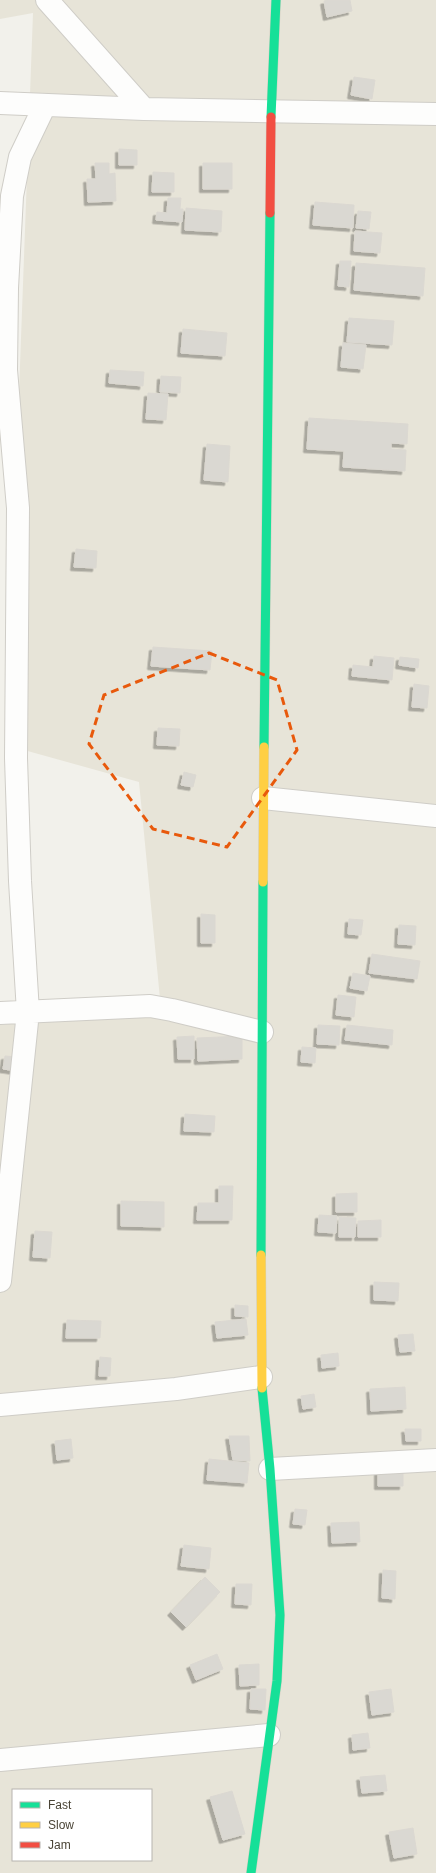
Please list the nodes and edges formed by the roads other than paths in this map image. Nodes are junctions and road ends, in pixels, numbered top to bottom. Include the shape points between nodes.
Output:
1 (47, 0) edge
2 (276, 0) edge
3 (0, 103) edge
4 (45, 105) junction
5 (144, 109) junction
6 (271, 111) junction
7 (436, 114) edge
8 (263, 798) junction
9 (436, 816) edge
10 (28, 1012) junction
11 (0, 1013) edge
12 (262, 1032) junction
13 (0, 1281) edge
14 (261, 1377) junction
15 (0, 1405) edge
16 (436, 1460) edge
17 (270, 1469) junction
18 (269, 1735) junction
19 (0, 1760) edge
20 (251, 1873) edge

1 - 5 street
2 - 6 street
3 - 4 street
4 - 5 street
4 - 10 street via 20,157 12,196 7,288 6,370 18,508 16,758
5 - 6 street
6 - 7 street
6 - 8 street
8 - 9 street
8 - 12 street
10 - 11 street
10 - 12 street via 150,1006
10 - 13 street
12 - 14 street
14 - 15 street via 176,1389
14 - 17 street
16 - 17 street
17 - 18 street via 280,1615 277,1681
18 - 19 street
18 - 20 street

